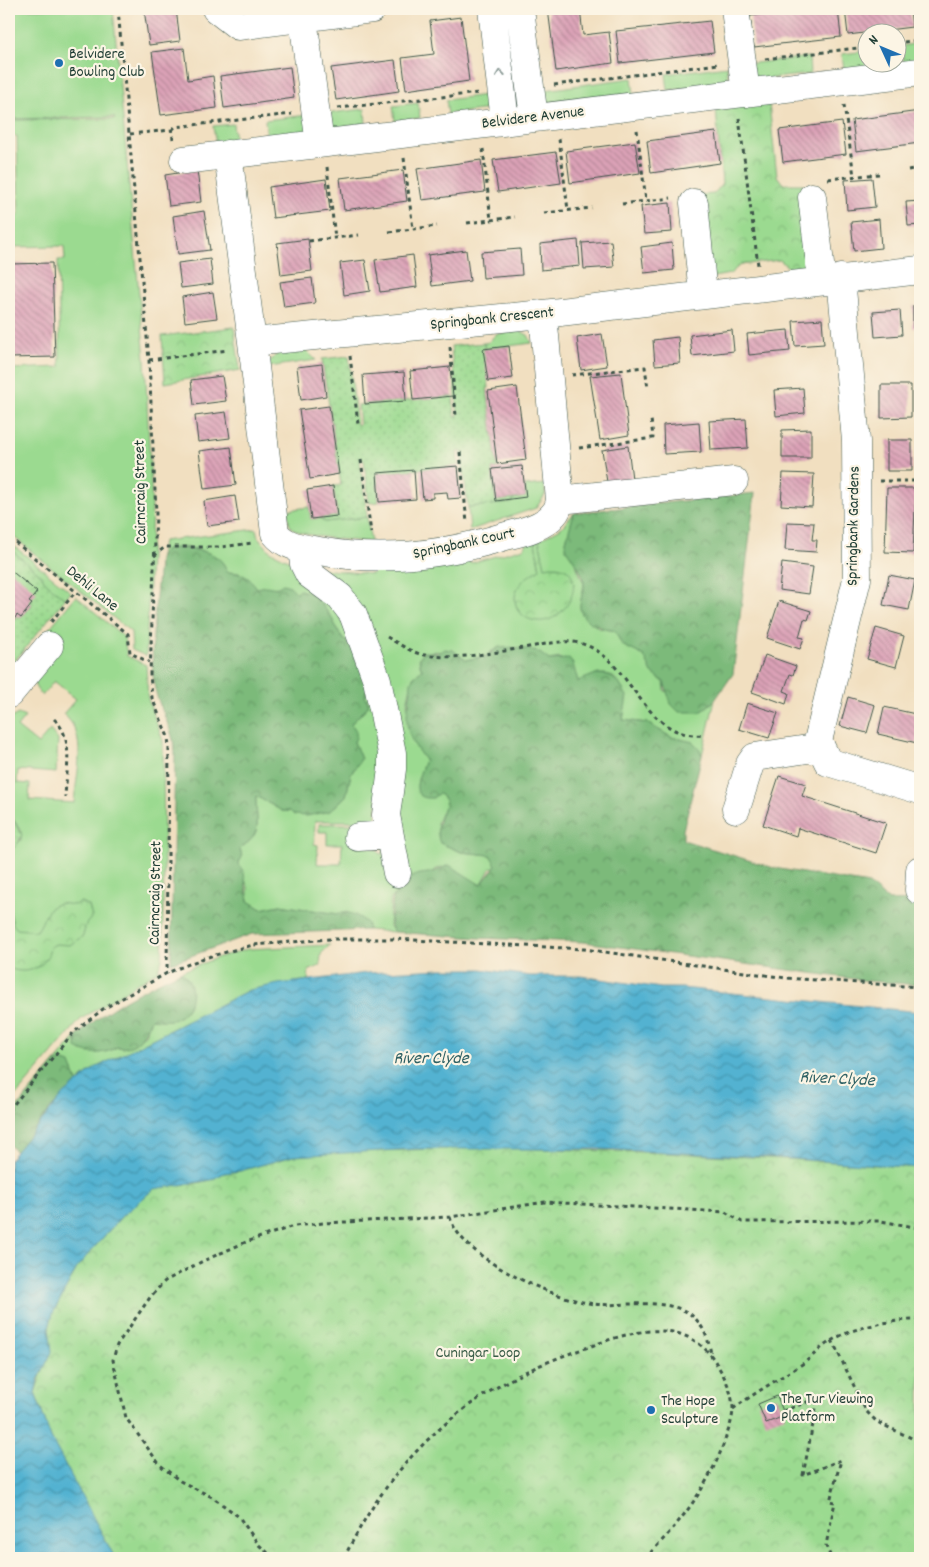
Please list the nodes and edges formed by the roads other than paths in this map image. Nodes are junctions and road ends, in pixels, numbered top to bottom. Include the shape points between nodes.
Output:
1 (216, 9) edge
2 (372, 9) edge
3 (492, 9) edge
4 (520, 9) edge
5 (735, 9) edge
6 (303, 19) junction
7 (920, 72) edge
8 (741, 94) junction
9 (545, 117) junction
10 (493, 123) junction
11 (322, 143) junction
12 (228, 154) junction
13 (184, 160) road end
14 (819, 188) road end
15 (686, 200) road end
16 (920, 270) edge
17 (832, 280) junction
18 (703, 295) junction
19 (544, 314) junction
20 (252, 344) junction
21 (734, 481) dead end
22 (560, 500) junction
23 (302, 549) junction
24 (49, 646) road end
25 (9, 694) edge
26 (821, 747) junction
27 (920, 790) edge
28 (736, 809) dead end
29 (389, 835) junction
30 (358, 836) dead end
31 (397, 873) dead end

1 - 6 street via 238,26
2 - 6 street
10 -> 3 street
4 - 9 street
5 - 8 street
6 - 11 street
7 - 8 street, Belvidere Avenue
8 - 9 street, Belvidere Avenue
9 - 10 street, Belvidere Avenue
10 - 11 street, Belvidere Avenue
11 - 12 street, Belvidere Avenue
12 - 13 street, Belvidere Avenue
12 - 20 street
14 - 17 street, Springbank Gardens
15 - 18 street
16 - 17 street, Springbank Crescent
17 - 18 street, Springbank Crescent
17 - 26 street, Springbank Gardens via 854,413 856,578 818,741
18 - 19 street, Springbank Crescent
19 - 20 street, Springbank Crescent
19 - 22 street
20 - 23 street, Springbank Court via 273,526 278,537
21 - 22 street
22 - 23 street, Springbank Court via 554,515 546,521 470,546 410,557 374,557
23 - 29 street via 309,574 340,597 353,614 377,680 392,762 386,805
24 - 25 street
26 - 27 street via 828,762
26 - 28 street via 755,757
29 - 30 street
29 - 31 street

